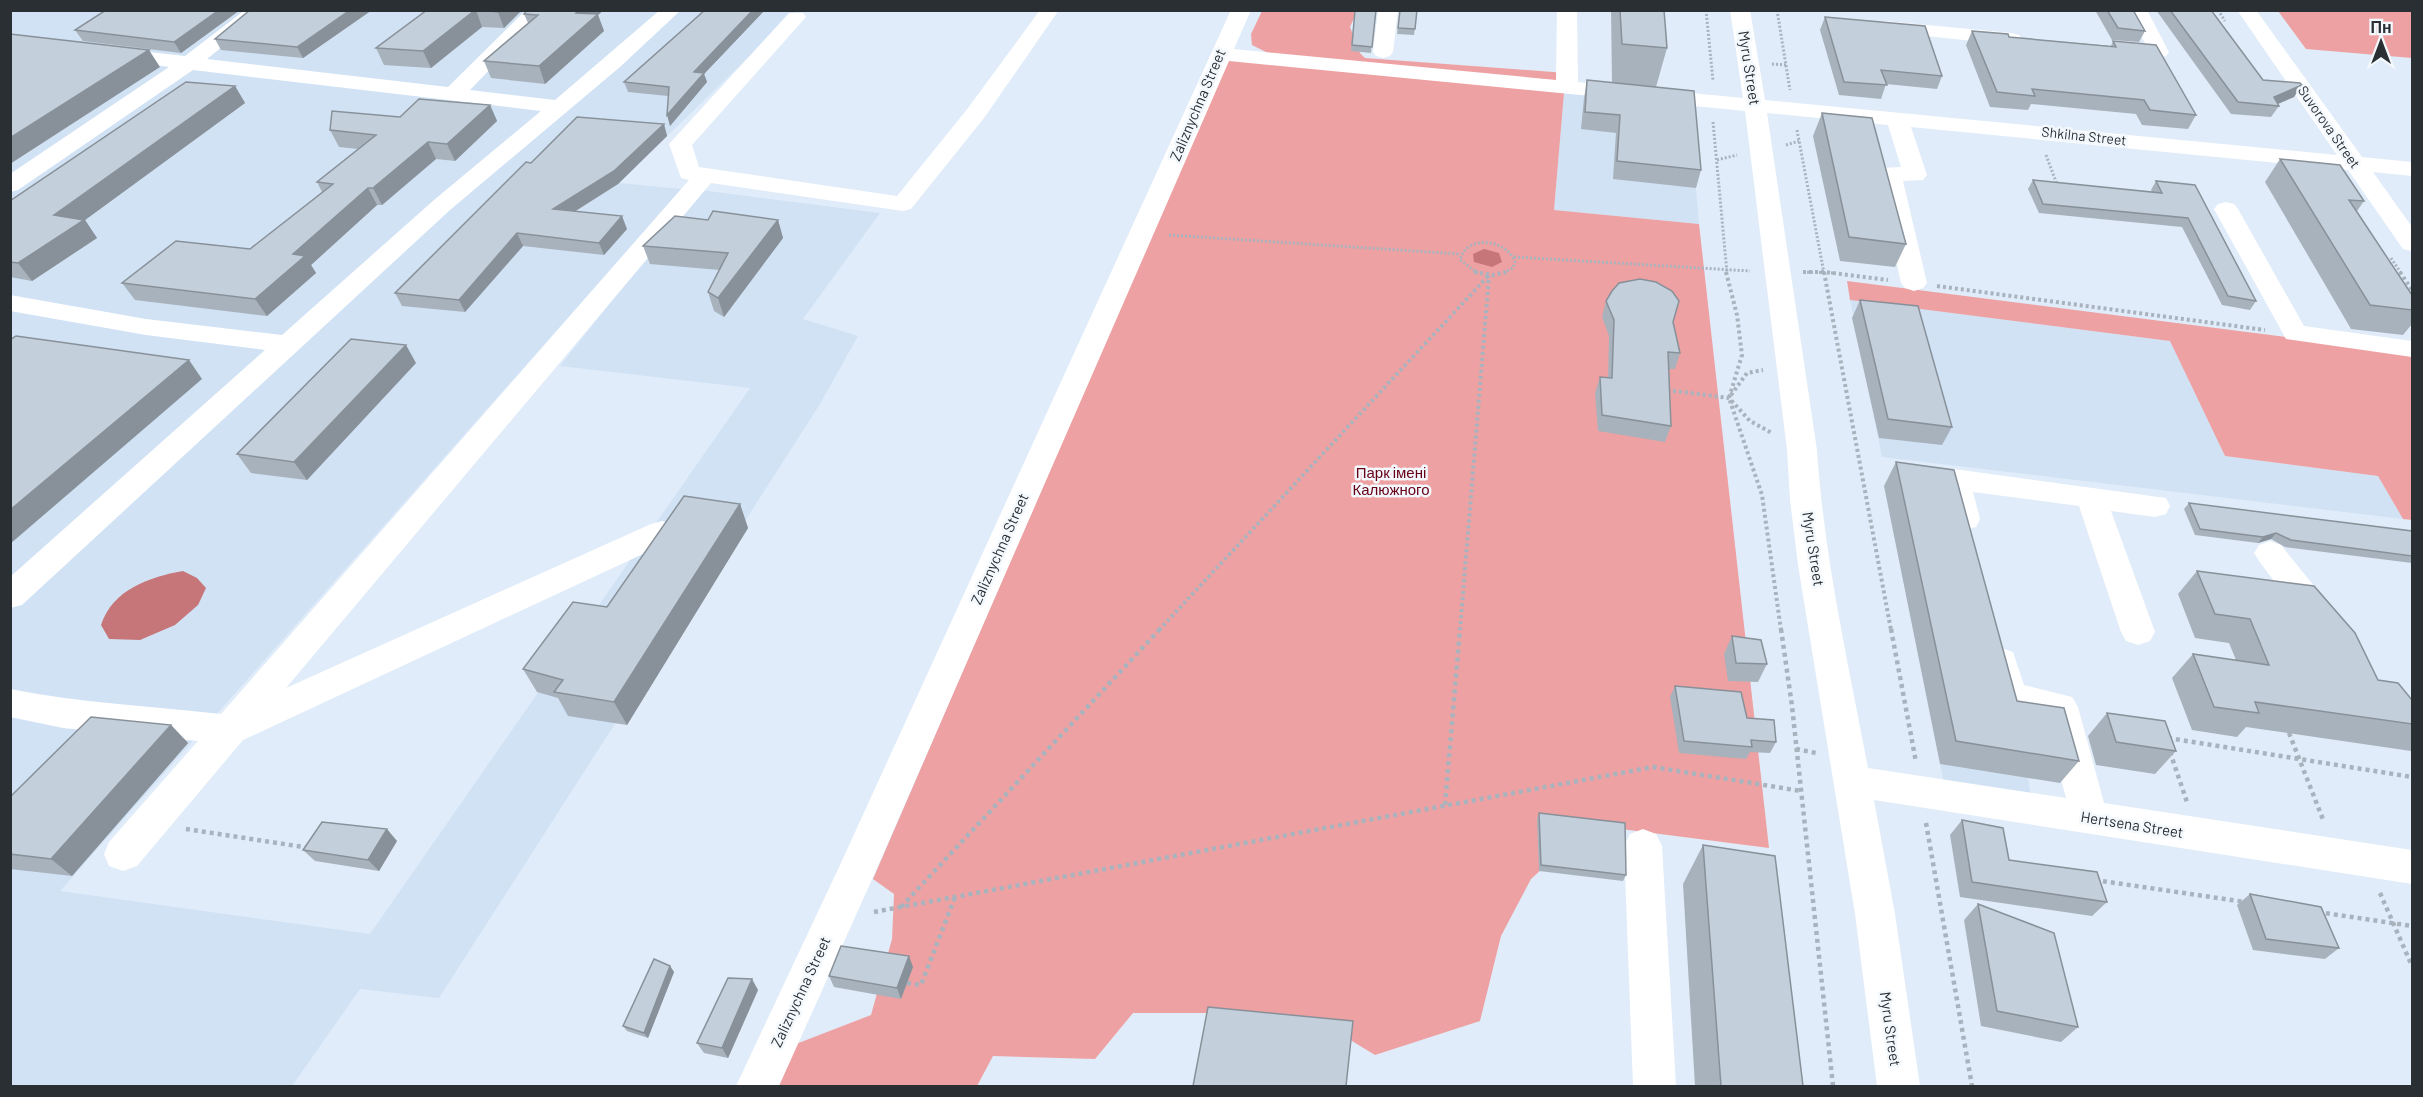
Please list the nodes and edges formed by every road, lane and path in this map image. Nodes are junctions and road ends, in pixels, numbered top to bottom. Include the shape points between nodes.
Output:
1 (258, 10) edge
2 (538, 10) edge
3 (672, 10) edge
4 (1050, 10) edge
5 (1241, 10) edge
6 (1388, 10) edge
7 (1567, 10) edge
8 (1706, 10) edge
9 (1740, 10) edge
10 (1777, 10) edge
11 (2136, 10) edge
12 (2246, 10) edge
13 (796, 17) dead end
14 (1869, 26) edge
15 (2031, 40) edge
16 (2136, 50) edge
17 (95, 52) edge
18 (1383, 52) dead end
19 (1221, 54) junction
20 (189, 63) junction
21 (1567, 87) junction
22 (454, 94) junction
23 (1711, 100) junction
24 (1756, 104) junction
25 (560, 107) junction
26 (1793, 108) junction
27 (1897, 118) junction
28 (2045, 152) dead end
29 (2355, 163) junction
30 (2412, 169) edge
31 (704, 177) junction
32 (10, 185) edge
33 (2060, 192) edge
34 (2226, 209) dead end
35 (1142, 233) junction
36 (2412, 244) edge
37 (1460, 254) junction
38 (1514, 257) junction
39 (1726, 270) junction
40 (1825, 272) junction
41 (1490, 275) junction
42 (1914, 283) junction
43 (21, 305) edge
44 (10, 323) edge
45 (2295, 333) junction
46 (288, 344) junction
47 (2412, 348) edge
48 (1790, 364) junction
49 (1666, 389) edge
50 (1729, 398) junction
51 (1802, 450) junction
52 (2091, 497) junction
53 (2155, 506) dead end
54 (662, 532) edge
55 (1972, 547) edge
56 (2270, 553) dead end
57 (10, 596) edge
58 (1992, 627) edge
59 (2138, 632) dead end
60 (2343, 643) edge
61 (10, 703) edge
62 (229, 730) junction
63 (2289, 733) edge
64 (2299, 758) junction
65 (2412, 777) edge
66 (1852, 781) junction
67 (1801, 791) junction
68 (1921, 791) junction
69 (1445, 806) junction
70 (2191, 814) dead end
71 (2090, 819) junction
72 (149, 824) junction
73 (2328, 833) dead end
74 (1643, 846) dead end
75 (322, 850) edge
76 (123, 854) dead end
77 (2365, 860) junction
78 (2412, 867) edge
79 (2091, 880) edge
80 (955, 897) junction
81 (2254, 903) edge
82 (901, 906) junction
83 (2312, 911) edge
84 (835, 919) junction
85 (2393, 923) junction
86 (2412, 926) edge
87 (2412, 966) edge
88 (907, 983) edge
89 (757, 1086) edge
90 (1655, 1086) edge
91 (1833, 1086) edge
92 (1898, 1086) edge
93 (1972, 1086) edge

1 - 20 street
2 - 22 street
3 - 25 street
4 - 31 street via 976,113 903,204
5 - 19 street, Zaliznychna Street
6 - 18 street
7 - 21 street
8 - 23 path via 1714,78
9 - 24 street, Myru Street
10 - 26 path
11 - 16 street via 2159,52
12 - 29 street, Suvorova Street
13 - 31 street via 680,144 689,173
14 - 15 street
17 - 20 street
19 - 21 street, Shkilna Street
19 - 35 street, Zaliznychna Street
20 - 22 street
20 - 32 street
21 - 23 street, Shkilna Street
22 - 25 street
23 - 24 street, Shkilna Street
23 - 39 path
24 - 26 street, Shkilna Street
24 - 48 street, Myru Street
25 - 46 street via 442,205
26 - 27 street, Shkilna Street
26 - 40 path
27 - 29 street, Shkilna Street
27 - 42 street via 1915,175 1889,173
28 - 33 path
29 - 30 street, Shkilna Street
29 - 36 street, Suvorova Street
31 - 62 street
34 - 45 street
35 - 37 path
35 - 84 street, Zaliznychna Street
37 - 38 path via 1473,244 1489,243
37 - 41 path via 1468,269
38 - 39 path
38 - 41 path via 1510,270
39 - 50 path via 1742,355
40 - 42 path
40 - 68 path
41 - 69 path
41 - 82 path
42 - 45 path
43 - 44 street
43 - 46 street via 146,327
45 - 47 street
46 - 57 street
48 - 50 path via 1747,373
48 - 51 street, Myru Street
49 - 50 path
50 - 51 path via 1750,422
50 - 67 path via 1762,495
51 - 66 street, Myru Street via 1814,565
52 - 53 street
52 - 55 street via 1954,479
52 - 59 street
54 - 62 street
56 - 60 street
58 - 71 street via 2010,696 2060,707
61 - 62 street via 63,714
62 - 72 street
63 - 64 path
64 - 65 path
64 - 70 path via 2164,737
64 - 73 path
66 - 68 street, Hertsena Street
66 - 92 street, Myru Street
67 - 69 path via 1653,767
67 - 91 path
68 - 71 street, Hertsena Street
68 - 93 path
69 - 80 path
71 - 77 street, Hertsena Street
72 - 75 path
72 - 76 street
74 - 90 street
77 - 78 street, Hertsena Street
77 - 85 path
79 - 81 path
80 - 82 path
80 - 88 path via 921,985
82 - 84 path
83 - 85 path
84 - 89 street, Zaliznychna Street
85 - 86 path
85 - 87 path

